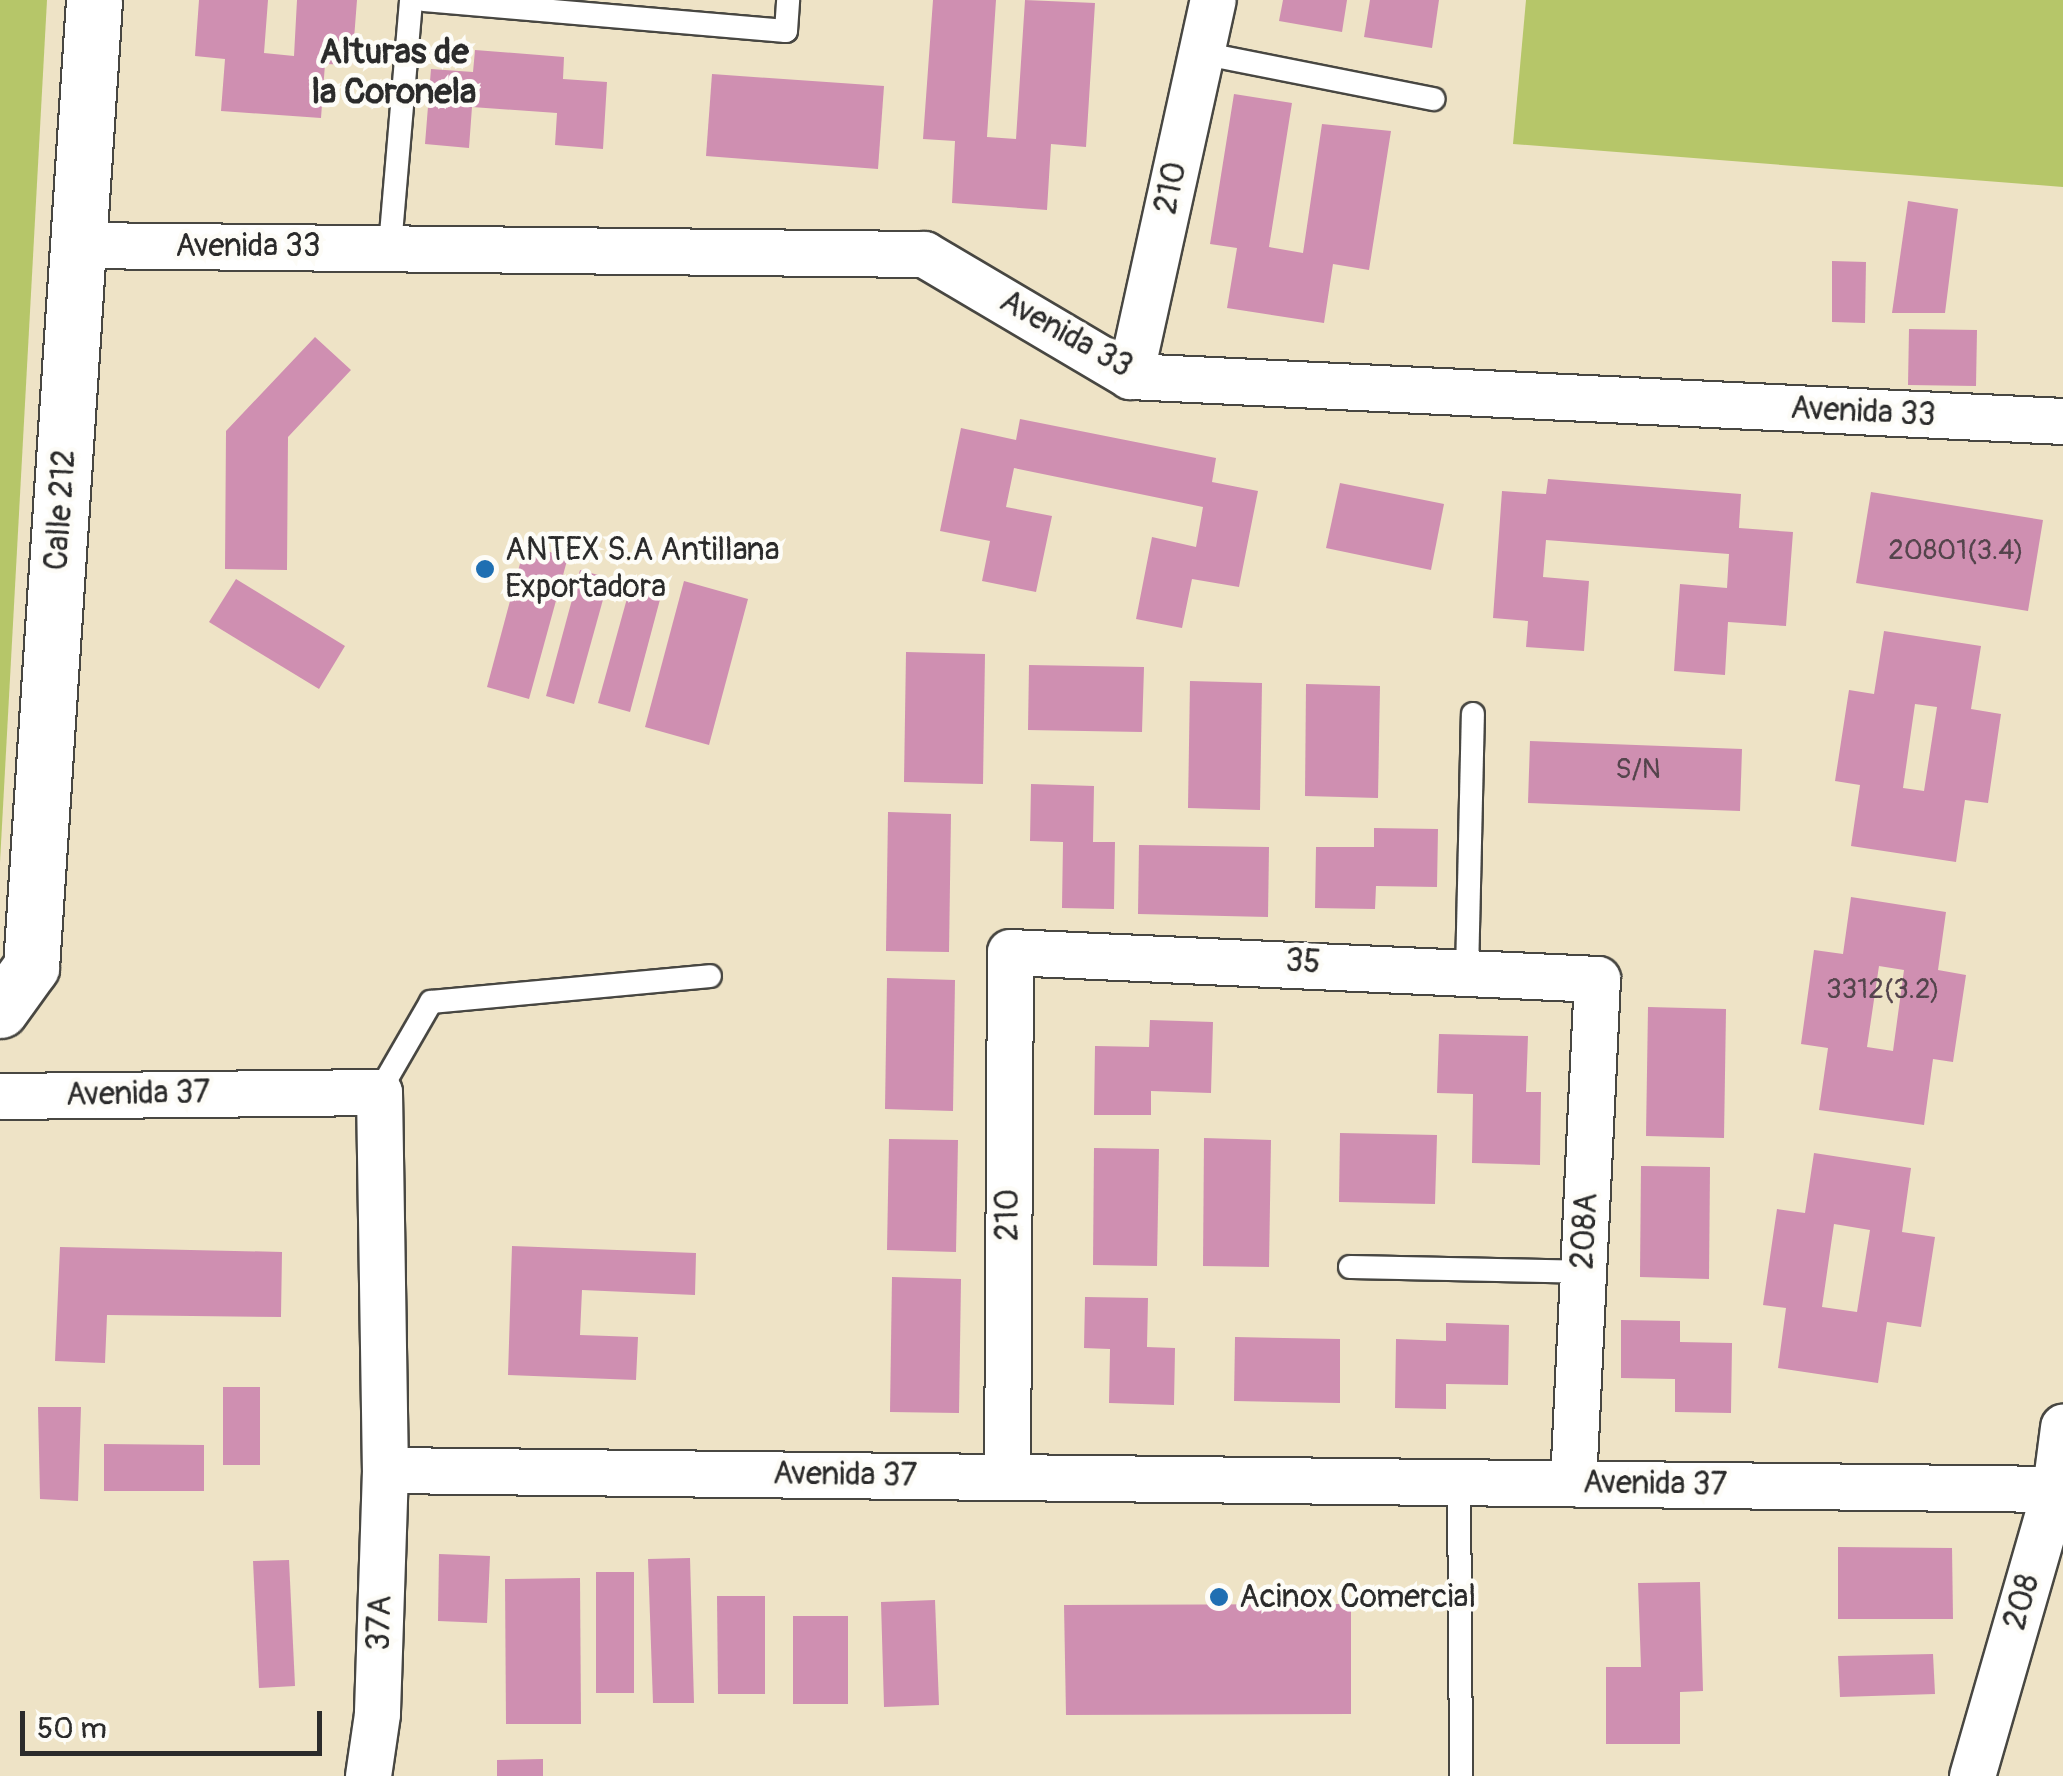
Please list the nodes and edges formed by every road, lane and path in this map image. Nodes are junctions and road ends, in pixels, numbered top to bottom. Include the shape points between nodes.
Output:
1 (94, 0) edge
2 (411, 0) edge
3 (424, 0) edge
4 (788, 0) edge
5 (1213, 0) edge
6 (1201, 53) junction
7 (1433, 99) dead end
8 (78, 246) junction
9 (390, 246) junction
10 (1130, 376) junction
11 (2063, 421) edge
12 (1473, 714) dead end
13 (1010, 952) joint
14 (1467, 974) junction
15 (710, 976) dead end
16 (1597, 978) joint
17 (0, 1010) edge
18 (379, 1092) junction
19 (0, 1096) edge
20 (1350, 1267) dead end
21 (1583, 1272) junction
22 (2063, 1427) edge
23 (385, 1470) junction
24 (1007, 1477) junction
25 (1458, 1482) junction
26 (1574, 1484) junction
27 (2059, 1489) edge
28 (368, 1776) edge
29 (1461, 1776) edge
30 (1972, 1776) edge

1 - 8 street, Calle 212
2 - 9 lane
3 - 4 lane via 786,31
5 - 6 street, 210
6 - 7 lane
6 - 10 street, 210
8 - 9 street, Avenida 33
8 - 17 street, Calle 212 via 31,967
9 - 10 street, Avenida 33 via 924,254
10 - 11 street, Avenida 33
12 - 14 lane
13 - 14 street, 35
13 - 24 street, 210
14 - 16 street, 35
15 - 18 lane via 431,1002
16 - 21 street, 208A
18 - 19 street, Avenida 37
18 - 23 street
20 - 21 lane
21 - 26 street, 208A
22 - 27 street, 208
23 - 24 street, Avenida 37
23 - 28 street, 37A
24 - 25 street, Avenida 37
25 - 26 street, Avenida 37
25 - 29 lane
26 - 27 street, Avenida 37
27 - 30 street, 208

